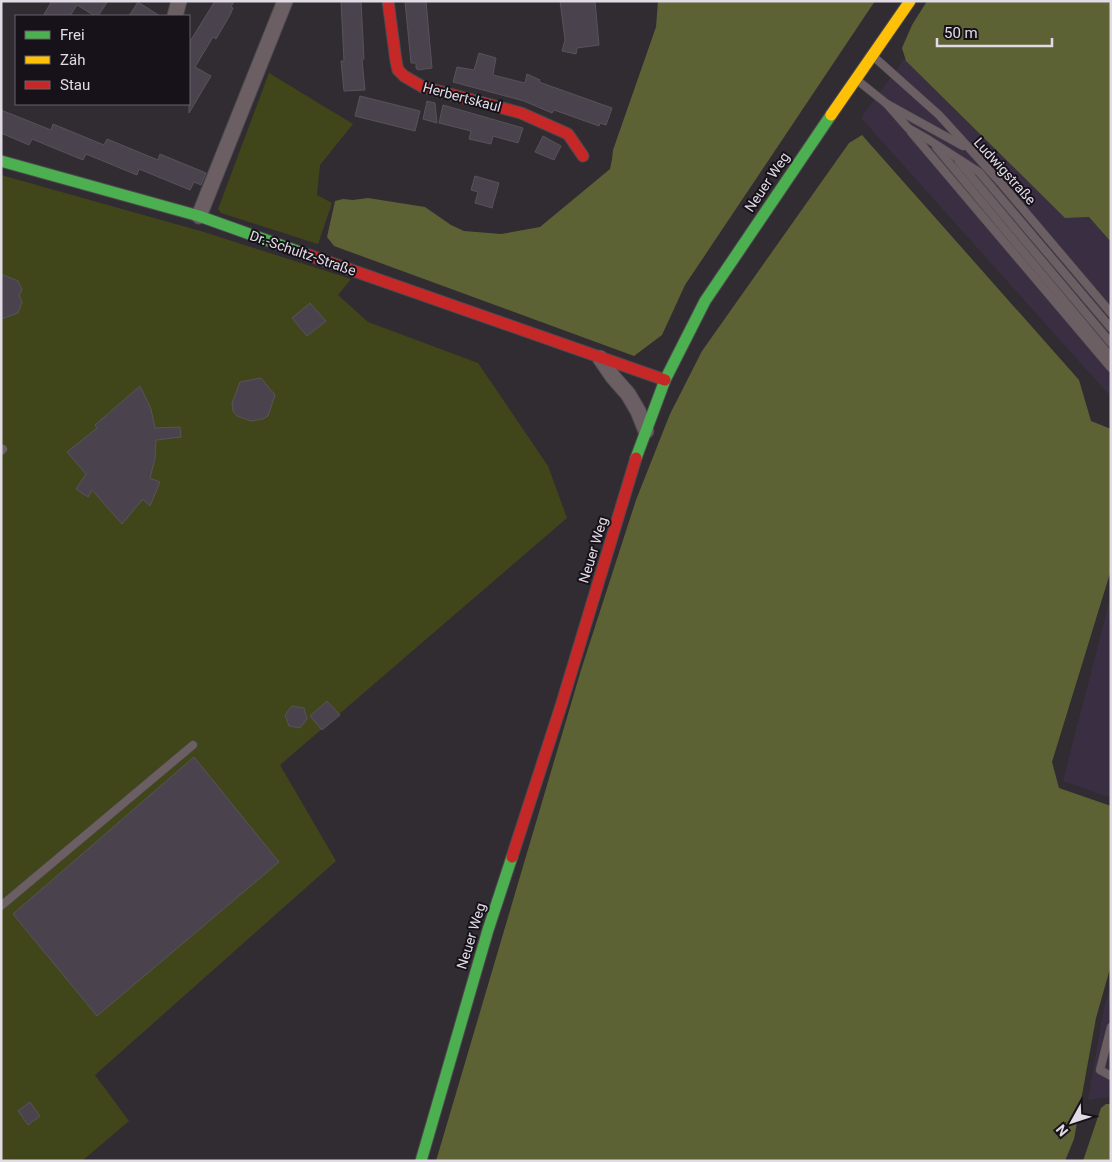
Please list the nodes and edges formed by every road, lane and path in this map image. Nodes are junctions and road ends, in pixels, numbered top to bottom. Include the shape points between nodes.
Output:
1 (179, 1) edge
2 (286, 1) edge
3 (388, 1) edge
4 (910, 1) edge
5 (174, 15) edge
6 (871, 55) junction
7 (856, 78) junction
8 (887, 104) junction
9 (908, 128) junction
10 (929, 140) junction
11 (970, 150) junction
12 (953, 155) junction
13 (583, 156) dead end
14 (1, 161) edge
15 (199, 216) junction
16 (1111, 313) edge
17 (1111, 328) edge
18 (1111, 343) edge
19 (1111, 357) edge
20 (600, 358) junction
21 (1111, 368) edge
22 (665, 380) junction
23 (646, 431) junction
24 (193, 745) dead end
25 (1, 906) edge
26 (1111, 1027) edge
27 (1111, 1076) edge
28 (420, 1161) edge

1 - 5 street
2 - 15 street
3 - 13 main road, Herbertskaul via 396,62 404,76 423,87 521,113 568,134
4 - 6 main road, Neuer Weg
6 - 7 main road, Neuer Weg
6 - 11 lane, Ludwigstraße via 939,115
7 - 8 lane
7 - 22 main road, Neuer Weg via 705,301
8 - 9 lane
8 - 11 lane
9 - 10 lane
9 - 21 lane
10 - 12 lane
10 - 19 lane
11 - 16 lane, Ludwigstraße
12 - 17 lane via 979,172
12 - 18 lane
14 - 15 main road, Dr.-Schultz-Straße
15 - 20 main road, Dr.-Schultz-Straße
20 - 22 main road, Dr.-Schultz-Straße
20 - 23 street via 628,394
22 - 23 main road, Neuer Weg
23 - 28 main road, Neuer Weg via 488,930
24 - 25 lane
26 - 27 lane via 1100,1070

